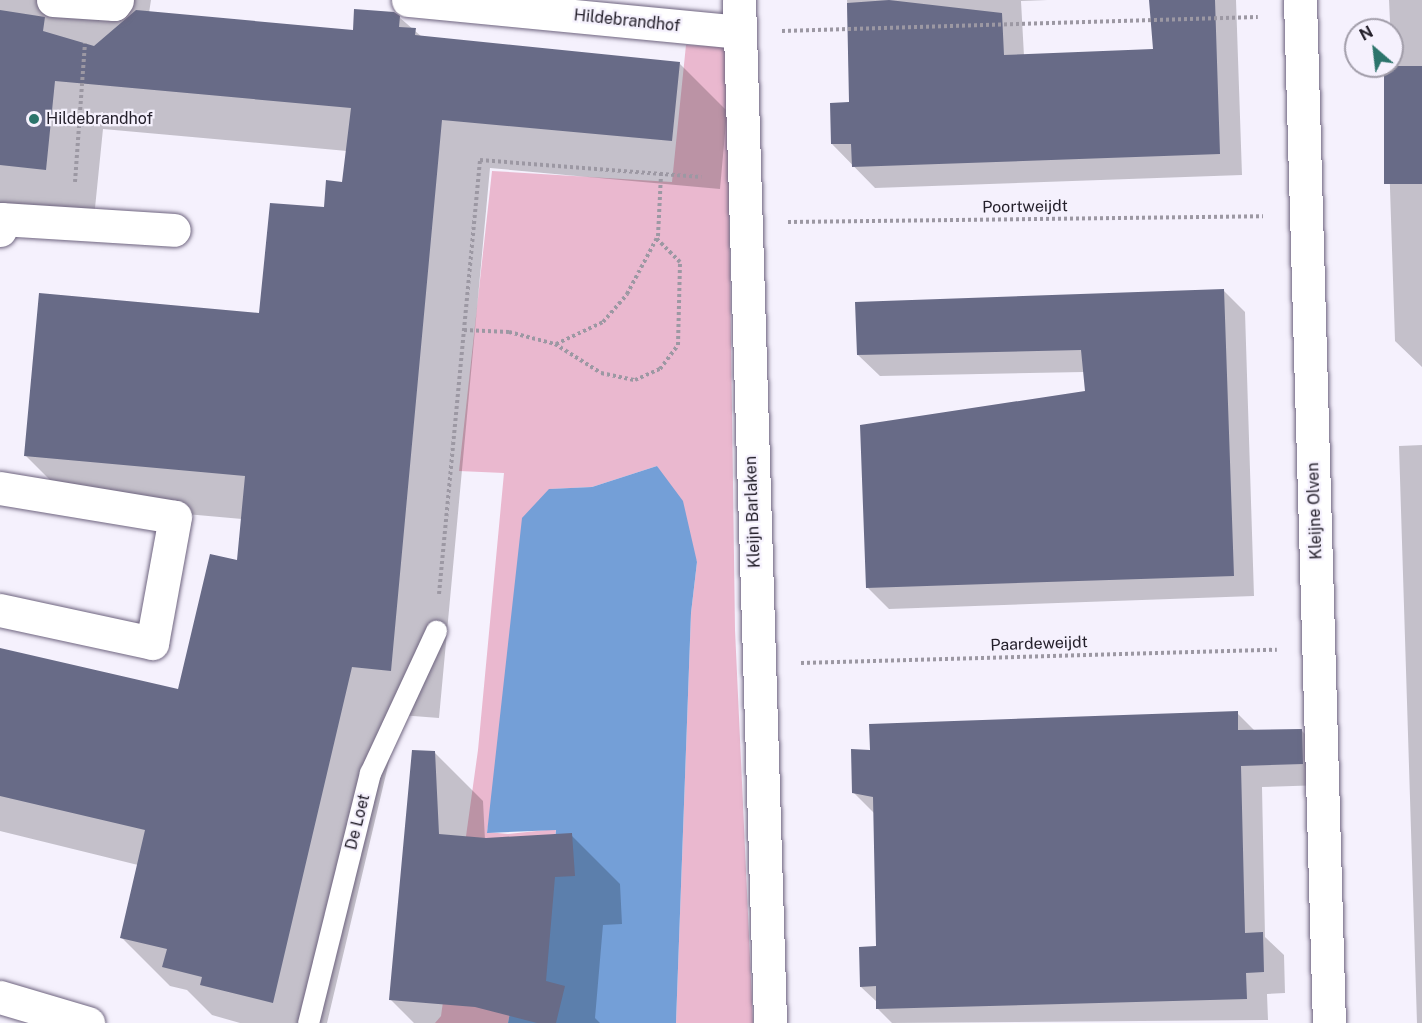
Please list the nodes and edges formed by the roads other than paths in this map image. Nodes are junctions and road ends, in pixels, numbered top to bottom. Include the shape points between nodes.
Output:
1 (53, 0) edge
2 (408, 0) edge
3 (739, 0) edge
4 (102, 2) edge
5 (1300, 8) edge
6 (739, 32) junction
7 (0, 222) edge
8 (174, 230) dead end
9 (0, 488) edge
10 (0, 610) edge
11 (436, 631) road end
12 (0, 997) edge
13 (68, 1020) edge
14 (308, 1023) edge
15 (770, 1023) edge
16 (1329, 1023) edge

1 - 4 street
2 - 6 street, Hildebrandhof
3 - 6 street, Kleijn Barlaken
5 - 16 street, Kleijne Olven
6 - 15 street, Kleijn Barlaken
7 - 8 street
9 - 10 street via 175,517 152,643
11 - 14 lane, De Loet via 370,772
12 - 13 street

